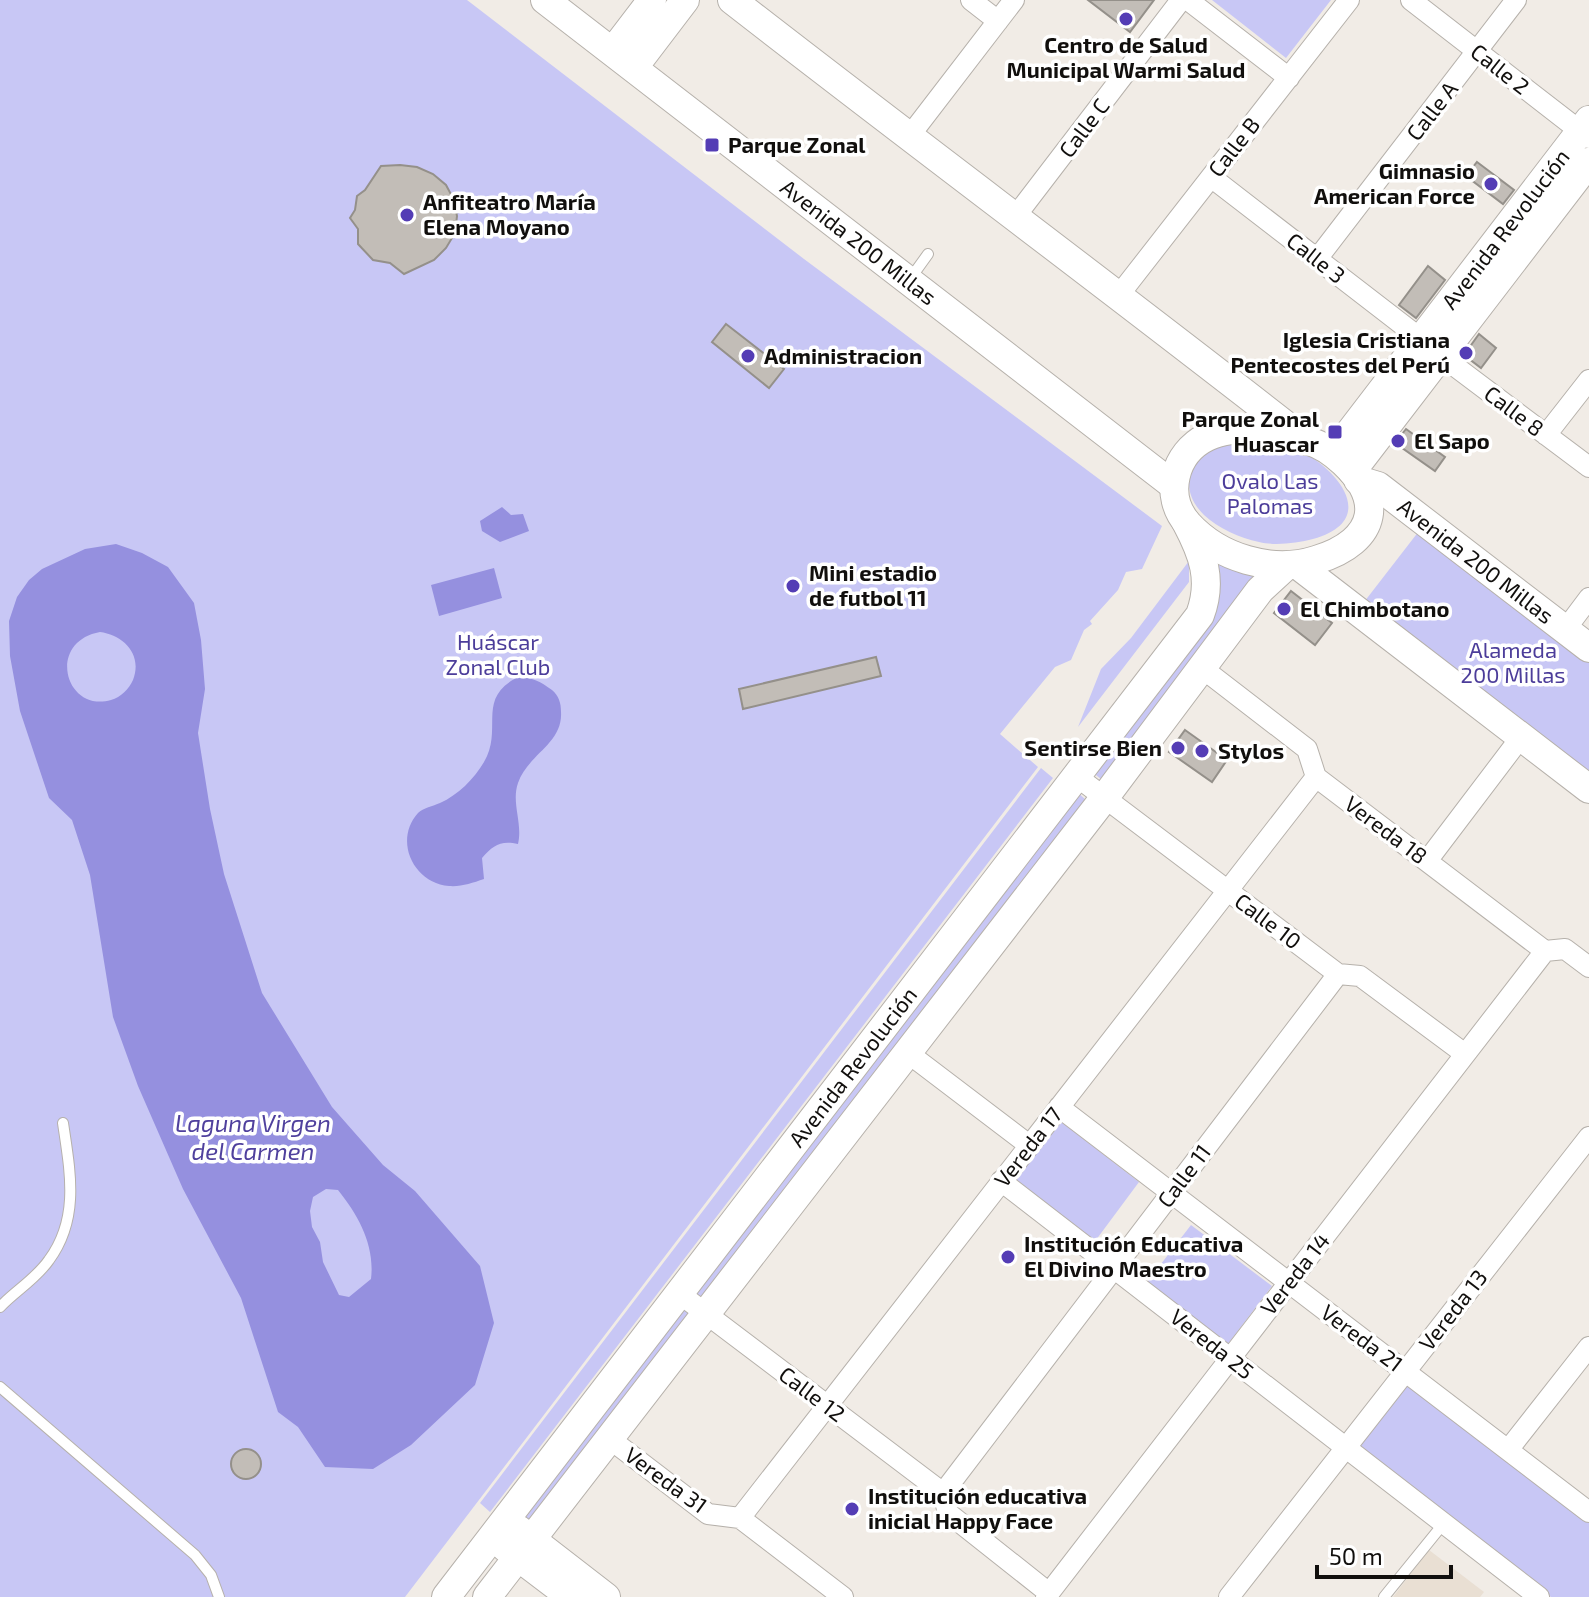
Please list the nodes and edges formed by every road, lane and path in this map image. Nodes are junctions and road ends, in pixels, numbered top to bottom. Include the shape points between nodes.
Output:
1 (545, 0) edge
2 (652, 0) edge
3 (685, 0) edge
4 (732, 0) edge
5 (971, 0) edge
6 (1014, 0) edge
7 (1181, 0) edge
8 (1188, 0) edge
9 (1349, 0) edge
10 (1411, 0) edge
11 (1516, 0) edge
12 (998, 21) junction
13 (1477, 52) junction
14 (623, 59) junction
15 (1289, 78) junction
16 (1586, 130) edge
17 (908, 138) junction
18 (1589, 162) edge
19 (1211, 177) junction
20 (1015, 217) junction
21 (928, 254) dead end
22 (1317, 259) junction
23 (909, 280) junction
24 (1119, 295) junction
25 (1431, 347) junction
26 (1589, 380) edge
27 (1546, 435) junction
28 (1306, 441) junction
29 (1589, 467) edge
30 (1348, 468) junction
31 (1173, 485) junction
32 (1186, 522) junction
33 (1292, 566) junction
34 (1589, 598) edge
35 (1565, 630) junction
36 (1589, 648) edge
37 (1202, 668) junction
38 (1521, 737) junction
39 (1076, 776) junction
40 (1316, 777) junction
41 (1589, 789) edge
42 (1105, 797) junction
43 (1427, 861) junction
44 (1228, 890) junction
45 (1545, 951) junction
46 (1589, 967) edge
47 (1338, 974) junction
48 (908, 1053) junction
49 (1465, 1054) junction
50 (1059, 1107) junction
51 (63, 1123) dead end
52 (1589, 1137) edge
53 (1029, 1145) junction
54 (1582, 1161) edge
55 (1001, 1181) junction
56 (1171, 1192) junction
57 (1114, 1268) junction
58 (1289, 1282) junction
59 (680, 1294) junction
60 (0, 1307) edge
61 (707, 1314) junction
62 (1589, 1349) edge
63 (1230, 1358) junction
64 (1405, 1371) junction
65 (0, 1387) edge
66 (828, 1406) junction
67 (610, 1439) junction
68 (1346, 1447) junction
69 (1508, 1450) junction
70 (943, 1493) junction
71 (1589, 1512) edge
72 (740, 1518) junction
73 (1444, 1523) junction
74 (498, 1528) junction
75 (525, 1548) junction
76 (1515, 1590) edge
77 (1047, 1595) edge
78 (219, 1597) edge
79 (446, 1597) edge
80 (487, 1597) edge
81 (571, 1597) edge
82 (606, 1597) edge
83 (843, 1597) edge
84 (1229, 1597) edge
85 (1384, 1597) edge
86 (1539, 1597) edge

1 - 14 street, Avenida 200 Millas
2 - 14 street
3 - 14 street
4 - 17 street
5 - 12 street
6 - 12 street
7 - 20 street, Calle C
8 - 15 street
9 - 15 street, Calle B
10 - 13 street, Calle 2
11 - 13 street, Calle A
12 - 17 street
13 - 16 street, Calle 2
13 - 22 street, Calle A
14 - 23 street, Avenida 200 Millas
15 - 19 street, Calle B
16 - 25 street, Avenida Revolución
17 - 20 street
18 - 25 street, Avenida Revolución
19 - 22 street, Calle 3
19 - 24 street, Calle B
20 - 24 street
21 - 23 lane
22 - 25 street, Calle 3
23 - 31 street, Avenida 200 Millas
24 - 28 street
25 - 27 street, Calle 8
25 - 30 street, Avenida Revolución
26 - 27 street
27 - 29 street, Calle 8
28 - 30 street
28 - 31 street via 1255,428 1210,435 1180,461
30 - 33 street via 1367,497 1365,531 1334,555
30 - 35 street, Avenida 200 Millas
31 - 32 street
32 - 33 street via 1223,549 1255,563
32 - 39 street, Avenida Revolución via 1208,578 1200,615
33 - 37 street, Avenida Revolución via 1260,590
33 - 38 street
34 - 35 street
35 - 36 street, Avenida 200 Millas
37 - 40 street, Vereda 18 via 1307,749
37 - 42 street, Avenida Revolución
38 - 41 street
38 - 43 street
39 - 42 street, Calle 10
39 - 59 street, Avenida Revolución
40 - 43 street, Vereda 18
40 - 44 street, Vereda 17
42 - 44 street, Calle 10
42 - 48 street, Avenida Revolución
43 - 45 street, Vereda 18
44 - 47 street, Calle 10
44 - 50 street, Vereda 17
45 - 46 street, Vereda 18 via 1565,949
45 - 49 street, Vereda 14
47 - 49 street, Calle 10 via 1360,976
47 - 56 street, Calle 11
48 - 53 street
48 - 61 street, Avenida Revolución
49 - 58 street, Vereda 14
50 - 53 street, Vereda 17
50 - 56 street, Vereda 21
51 - 60 lane via 71,1198 66,1224 49,1260
52 - 54 street, Vereda 13
53 - 55 street, Vereda 17
54 - 64 street, Vereda 13
55 - 57 street, Vereda 25
55 - 66 street, Vereda 17
56 - 57 street, Calle 11
56 - 58 street, Vereda 21
57 - 63 street, Vereda 25
57 - 70 street, Calle 11
58 - 63 street, Vereda 14
58 - 64 street, Vereda 21
59 - 61 street, Calle 12
59 - 74 street, Avenida Revolución
61 - 66 street, Calle 12
61 - 67 street, Avenida Revolución
62 - 69 street
63 - 68 street, Vereda 25
63 - 77 street, Vereda 14
64 - 68 street, Vereda 13
64 - 69 street, Vereda 21
65 - 78 lane via 195,1555
66 - 70 street, Calle 12
66 - 72 street, Vereda 17
67 - 72 street, Vereda 31 via 708,1514
67 - 75 street, Avenida Revolución
68 - 73 street, Vereda 25
68 - 84 street, Vereda 13
69 - 71 street, Vereda 21
70 - 77 street via 948,1513
72 - 83 street, Vereda 31
73 - 76 street, Vereda 25
73 - 85 lane
74 - 75 street
74 - 79 street, Avenida Revolución
75 - 80 street, Avenida Revolución
75 - 81 street
75 - 82 street
76 - 86 street, Vereda 25

